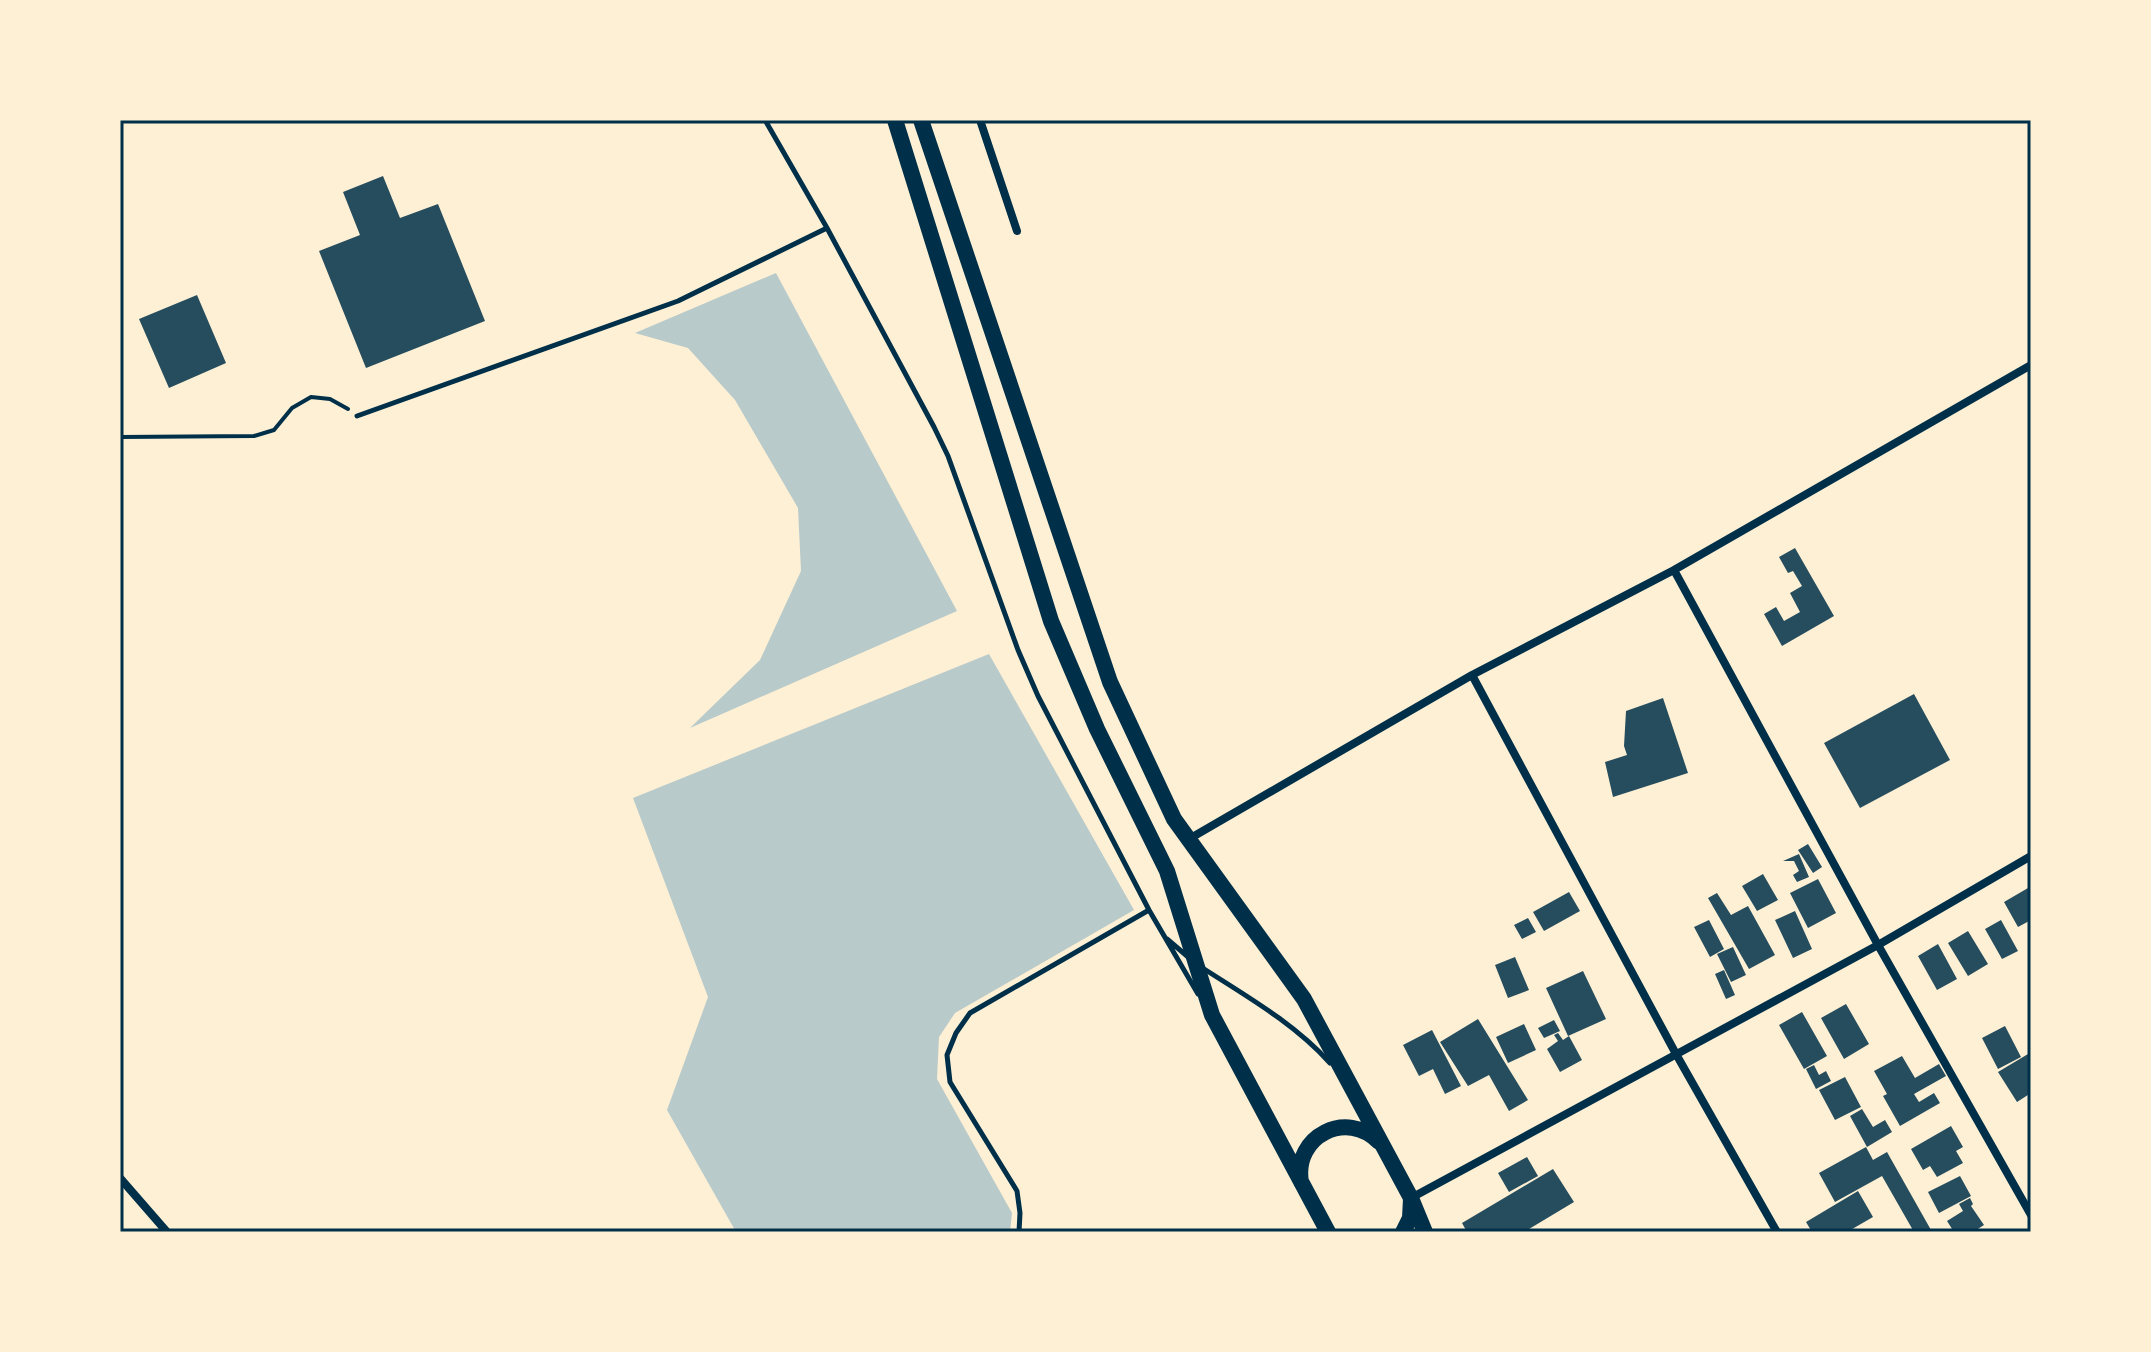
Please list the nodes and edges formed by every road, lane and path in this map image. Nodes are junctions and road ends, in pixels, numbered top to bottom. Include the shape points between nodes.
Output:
1 (765, 120) edge
2 (895, 120) edge
3 (921, 120) edge
4 (980, 120) edge
5 (827, 228) junction
6 (1017, 231) dead end
7 (2031, 365) edge
8 (357, 416) joint
9 (120, 437) edge
10 (1674, 570) junction
11 (1472, 675) junction
12 (1189, 839) junction
13 (2031, 856) edge
14 (1149, 910) junction
15 (1163, 936) junction
16 (1878, 945) junction
17 (1194, 962) junction
18 (1212, 1015) junction
19 (1676, 1054) junction
20 (1353, 1089) junction
21 (1383, 1146) junction
22 (120, 1178) edge
23 (1306, 1195) junction
24 (1411, 1198) junction
25 (2031, 1215) edge
26 (167, 1232) edge
27 (1019, 1232) edge
28 (1328, 1232) edge
29 (1403, 1232) edge
30 (1425, 1232) edge
31 (1777, 1232) edge

1 - 5 lane
2 - 17 highway via 1051,621 1167,871
3 - 12 highway via 1110,682 1174,819
4 - 6 street
5 - 8 lane via 678,301
5 - 14 lane via 941,442 1038,696
7 - 10 street
8 - 9 path via 330,399 311,397 292,408 274,430 254,436
10 - 11 street
10 - 16 street
11 - 12 street
11 - 19 street
12 - 20 highway via 1304,999
13 - 16 street
14 - 15 lane
14 - 27 lane via 970,1013 947,1055 950,1082 1017,1191
15 - 17 lane
15 - 18 lane
16 - 19 street
16 - 25 street
17 - 18 highway
17 - 20 lane via 1304,1037
18 - 23 highway
19 - 24 street
19 - 31 street
20 - 21 highway
21 - 23 highway via 1354,1127 1321,1133 1301,1161
21 - 24 highway
22 - 26 street
23 - 28 highway
24 - 29 highway
24 - 30 highway

